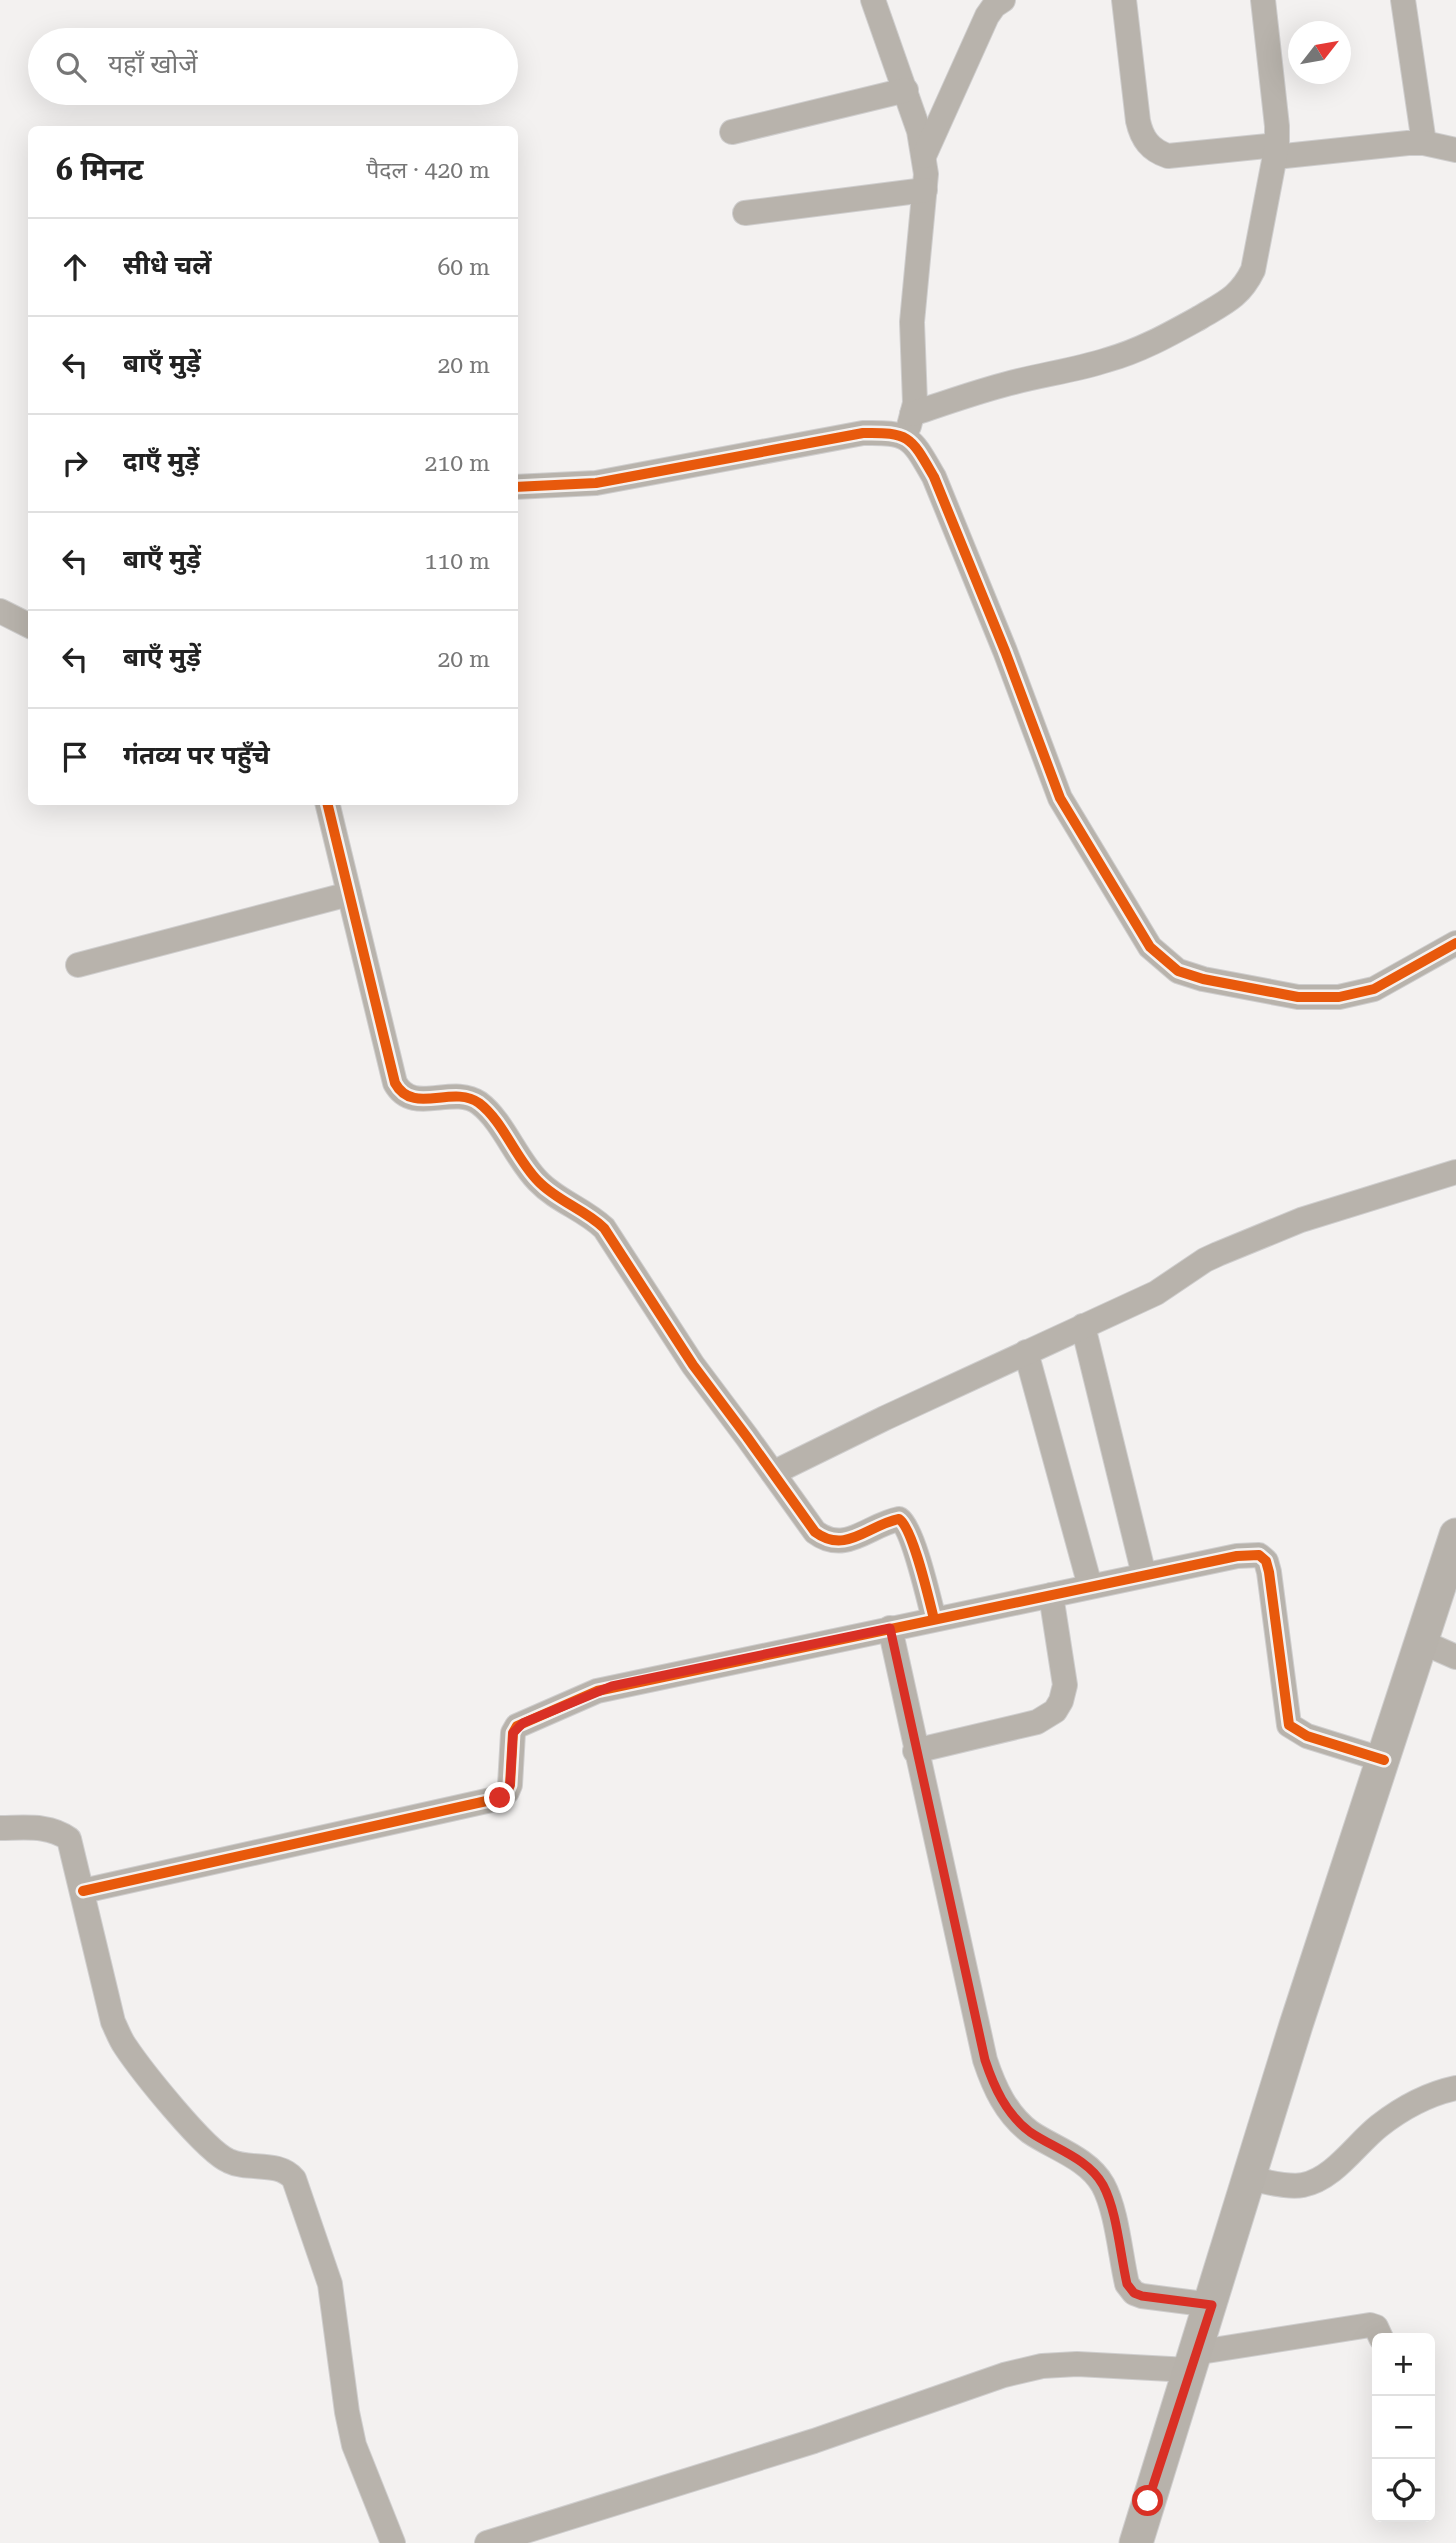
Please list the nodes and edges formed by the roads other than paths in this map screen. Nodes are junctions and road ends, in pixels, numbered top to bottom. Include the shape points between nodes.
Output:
1 (873, 0) edge
2 (1003, 0) edge
3 (1124, 0) edge
4 (1264, 0) edge
5 (1404, 0) edge
6 (906, 90) junction
7 (732, 132) dead end
8 (1424, 143) junction
9 (1456, 150) edge
10 (1276, 151) junction
11 (924, 156) junction
12 (925, 190) junction
13 (745, 213) dead end
14 (909, 425) junction
15 (518, 486) edge
16 (0, 611) edge
17 (28, 625) edge
18 (328, 805) edge
19 (349, 894) junction
20 (1456, 943) edge
21 (78, 965) dead end
22 (1456, 1172) edge
23 (1083, 1326) junction
24 (1026, 1352) junction
25 (773, 1473) junction
26 (1456, 1535) edge
27 (1144, 1575) junction
28 (1090, 1587) junction
29 (1051, 1595) junction
30 (934, 1619) junction
31 (890, 1628) junction
32 (1422, 1642) junction
33 (1456, 1657) edge
34 (915, 1751) junction
35 (1384, 1760) junction
36 (0, 1828) edge
37 (83, 1891) junction
38 (1456, 2088) edge
39 (1250, 2179) junction
40 (1212, 2305) junction
41 (1379, 2333) edge
42 (1192, 2361) junction
43 (393, 2543) edge
44 (487, 2543) edge
45 (1136, 2543) edge

1 - 6 street
2 - 11 street via 987,16
3 - 10 street via 1138,121 1141,134 1155,151 1168,156
4 - 10 street
5 - 8 street
6 - 7 street
6 - 11 street
8 - 9 street
8 - 10 street
10 - 14 street via 1253,270 1237,295 1128,354 1002,385
11 - 12 street
12 - 13 street
12 - 14 street via 912,322 916,384
14 - 15 street via 888,433 863,433 596,483
14 - 20 street via 1005,651 1060,797 1150,947 1164,961 1203,979 1298,997 1339,997 1374,989
16 - 17 street
18 - 19 street
19 - 21 street
19 - 25 street via 398,1090 416,1099 457,1097 478,1103 540,1184 604,1228 692,1365
22 - 23 street via 1278,1228 1205,1260 1156,1293
23 - 24 street
23 - 27 street
24 - 25 street
24 - 28 street
25 - 30 street via 824,1539 836,1542 891,1521 904,1522
26 - 32 main road
27 - 28 street
27 - 35 street via 1259,1555 1269,1572 1289,1726
28 - 29 street
29 - 30 street
29 - 34 street via 1065,1685 1055,1711 1037,1722
30 - 31 street
31 - 34 street
31 - 37 street via 612,1686 523,1723 513,1733 510,1785 491,1801
32 - 33 street
32 - 35 main road
34 - 40 street via 985,2060 1000,2099 1028,2131 1081,2163 1102,2184 1127,2284 1134,2293
35 - 39 main road
36 - 37 street via 47,1828 69,1839
37 - 43 street via 113,2022 124,2044 219,2157 279,2169 294,2179 330,2284 354,2445
38 - 39 street via 1419,2099 1380,2125 1313,2182 1300,2185
39 - 40 main road
40 - 42 main road
41 - 42 street via 1370,2325
42 - 44 street via 1042,2366 1004,2375 814,2441
42 - 45 main road

